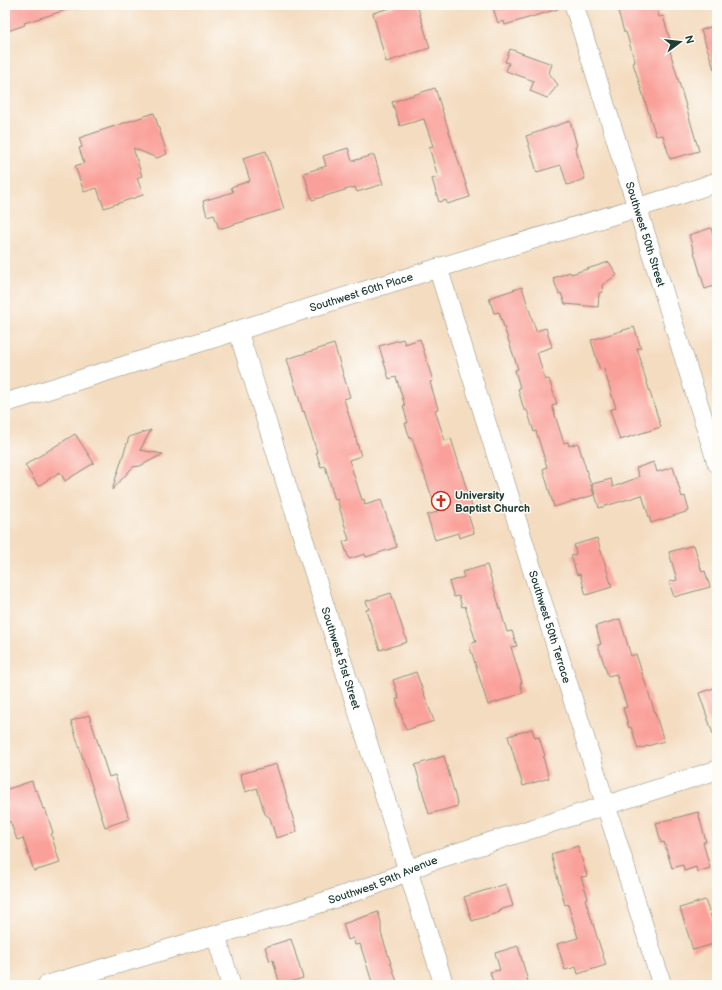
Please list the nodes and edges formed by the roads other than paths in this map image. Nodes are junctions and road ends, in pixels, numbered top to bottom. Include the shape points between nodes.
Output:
1 (574, 5) edge
2 (717, 182) edge
3 (638, 208) junction
4 (438, 268) junction
5 (238, 331) junction
6 (5, 403) edge
7 (717, 463) edge
8 (717, 770) edge
9 (606, 805) junction
10 (408, 871) junction
11 (216, 935) junction
12 (47, 985) edge
13 (231, 985) edge
14 (444, 985) edge
15 (662, 985) edge

1 - 3 street, Southwest 50th Street
2 - 3 street, Southwest 60th Place
3 - 4 street, Southwest 60th Place
3 - 7 street, Southwest 50th Street
4 - 5 street, Southwest 60th Place
4 - 9 street, Southwest 50th Terrace
5 - 6 street, Southwest 60th Place
5 - 10 street, Southwest 51st Street
8 - 9 street, Southwest 59th Avenue
9 - 10 street, Southwest 59th Avenue via 428,862
9 - 15 street, Southwest 50th Terrace
10 - 11 street, Southwest 59th Avenue via 354,892
10 - 14 street, Southwest 51st Street
11 - 12 street, Southwest 59th Avenue
11 - 13 street

